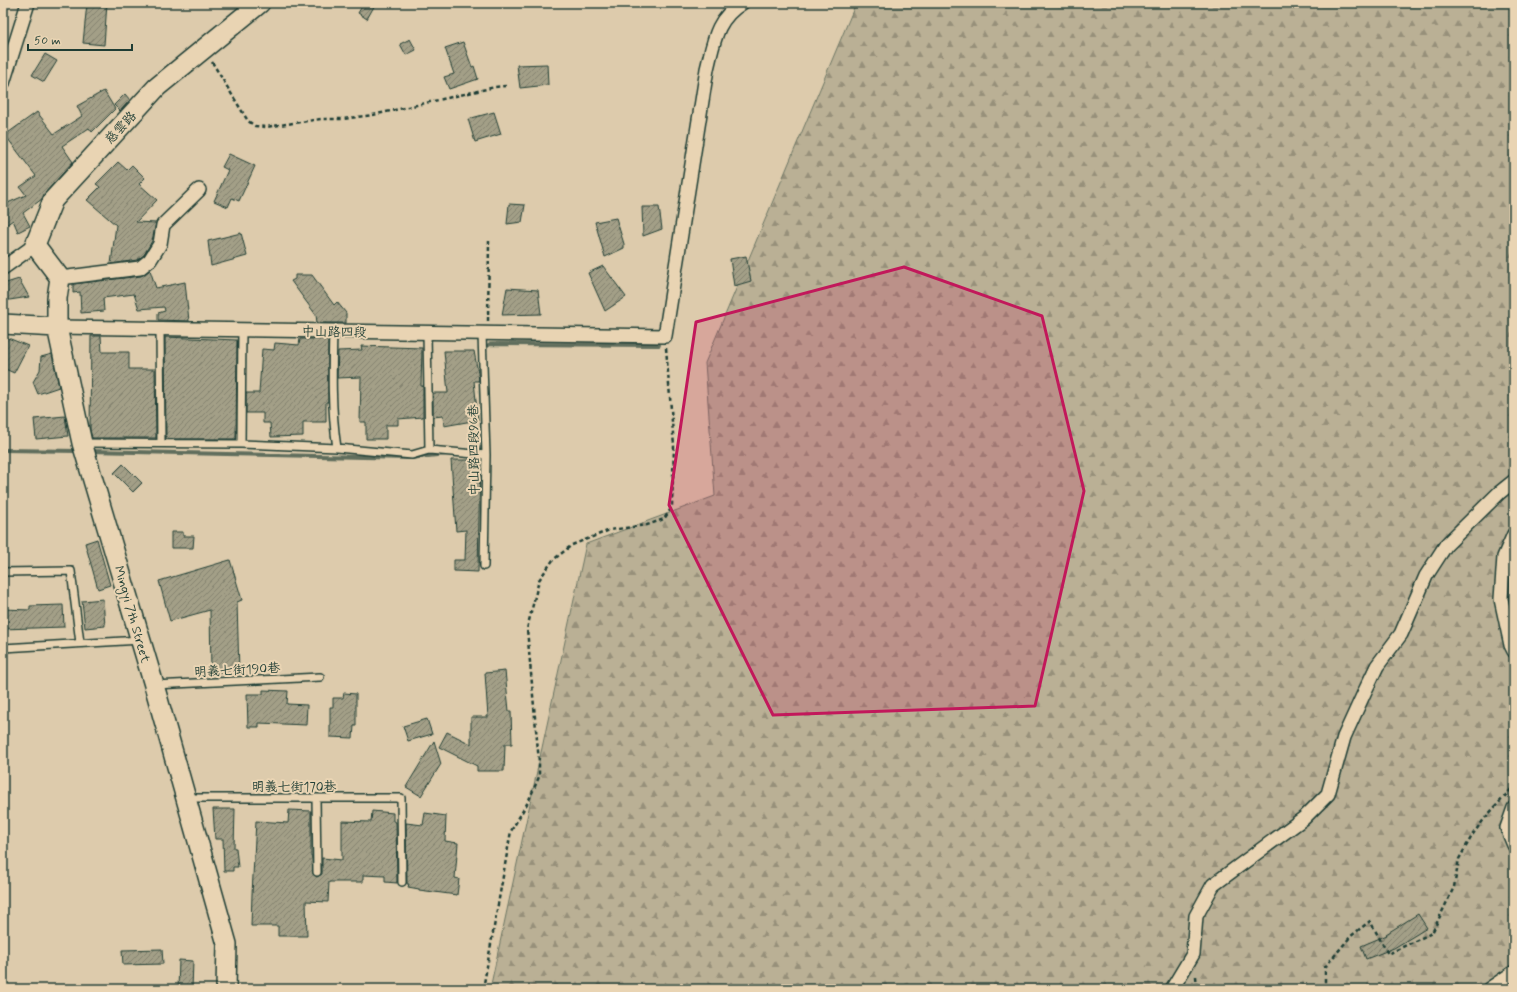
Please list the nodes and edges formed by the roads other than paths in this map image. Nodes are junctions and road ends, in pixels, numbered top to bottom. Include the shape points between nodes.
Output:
1 (28, 3) edge
2 (260, 3) edge
3 (742, 3) edge
4 (3, 83) edge
5 (199, 190) dead end
6 (35, 245) junction
7 (3, 268) edge
8 (60, 278) junction
9 (3, 324) edge
10 (57, 327) junction
11 (160, 329) junction
12 (242, 330) junction
13 (333, 332) junction
14 (427, 333) junction
15 (485, 334) junction
16 (161, 443) junction
17 (241, 444) junction
18 (84, 448) junction
19 (338, 448) junction
20 (429, 450) junction
21 (486, 455) junction
22 (1514, 481) edge
23 (1514, 534) edge
24 (484, 566) dead end
25 (3, 572) edge
26 (141, 640) junction
27 (80, 643) junction
28 (3, 648) edge
29 (1514, 651) edge
30 (320, 677) dead end
31 (154, 685) junction
32 (187, 798) junction
33 (316, 798) junction
34 (1514, 808) edge
35 (1514, 845) edge
36 (317, 872) dead end
37 (402, 882) dead end
38 (1514, 972) edge
39 (226, 989) edge
40 (1172, 989) edge
41 (1489, 989) edge

1 - 4 street
2 - 6 street, 慈雲路 via 157,87 53,200
3 - 15 street, 中山路四段 via 731,10 717,28 707,68 665,336
5 - 8 street via 163,225 160,244 150,260 140,268
6 - 7 street
6 - 8 street
8 - 10 street, Mingyi 7th Street
9 - 10 street, 中山路四段
10 - 11 street, 中山路四段
10 - 18 street, Mingyi 7th Street
11 - 12 street, 中山路四段
11 - 16 lane
12 - 13 street, 中山路四段
12 - 17 lane
13 - 14 street, 中山路四段
13 - 19 lane via 332,402
14 - 15 street, 中山路四段
14 - 20 lane
15 - 21 lane, 中山路四段96巷
16 - 17 lane
16 - 18 lane
17 - 19 lane
18 - 26 street, Mingyi 7th Street
19 - 20 lane via 412,455
20 - 21 lane
21 - 24 lane, 中山路四段96巷
22 - 40 street via 1446,546 1426,576 1401,634 1377,666 1365,690 1344,737 1328,794 1304,818 1213,885 1196,916 1193,954
23 - 29 street via 1504,557 1501,599
25 - 27 lane via 71,571
26 - 27 lane
26 - 31 street, Mingyi 7th Street
27 - 28 lane
30 - 31 lane, 明義七街190巷
31 - 32 street, Mingyi 7th Street
32 - 33 lane, 明義七街170巷
32 - 39 street, Mingyi 7th Street via 227,944
33 - 36 lane
33 - 37 lane, 明義七街170巷 via 401,798
34 - 35 street via 1508,828
38 - 41 street

